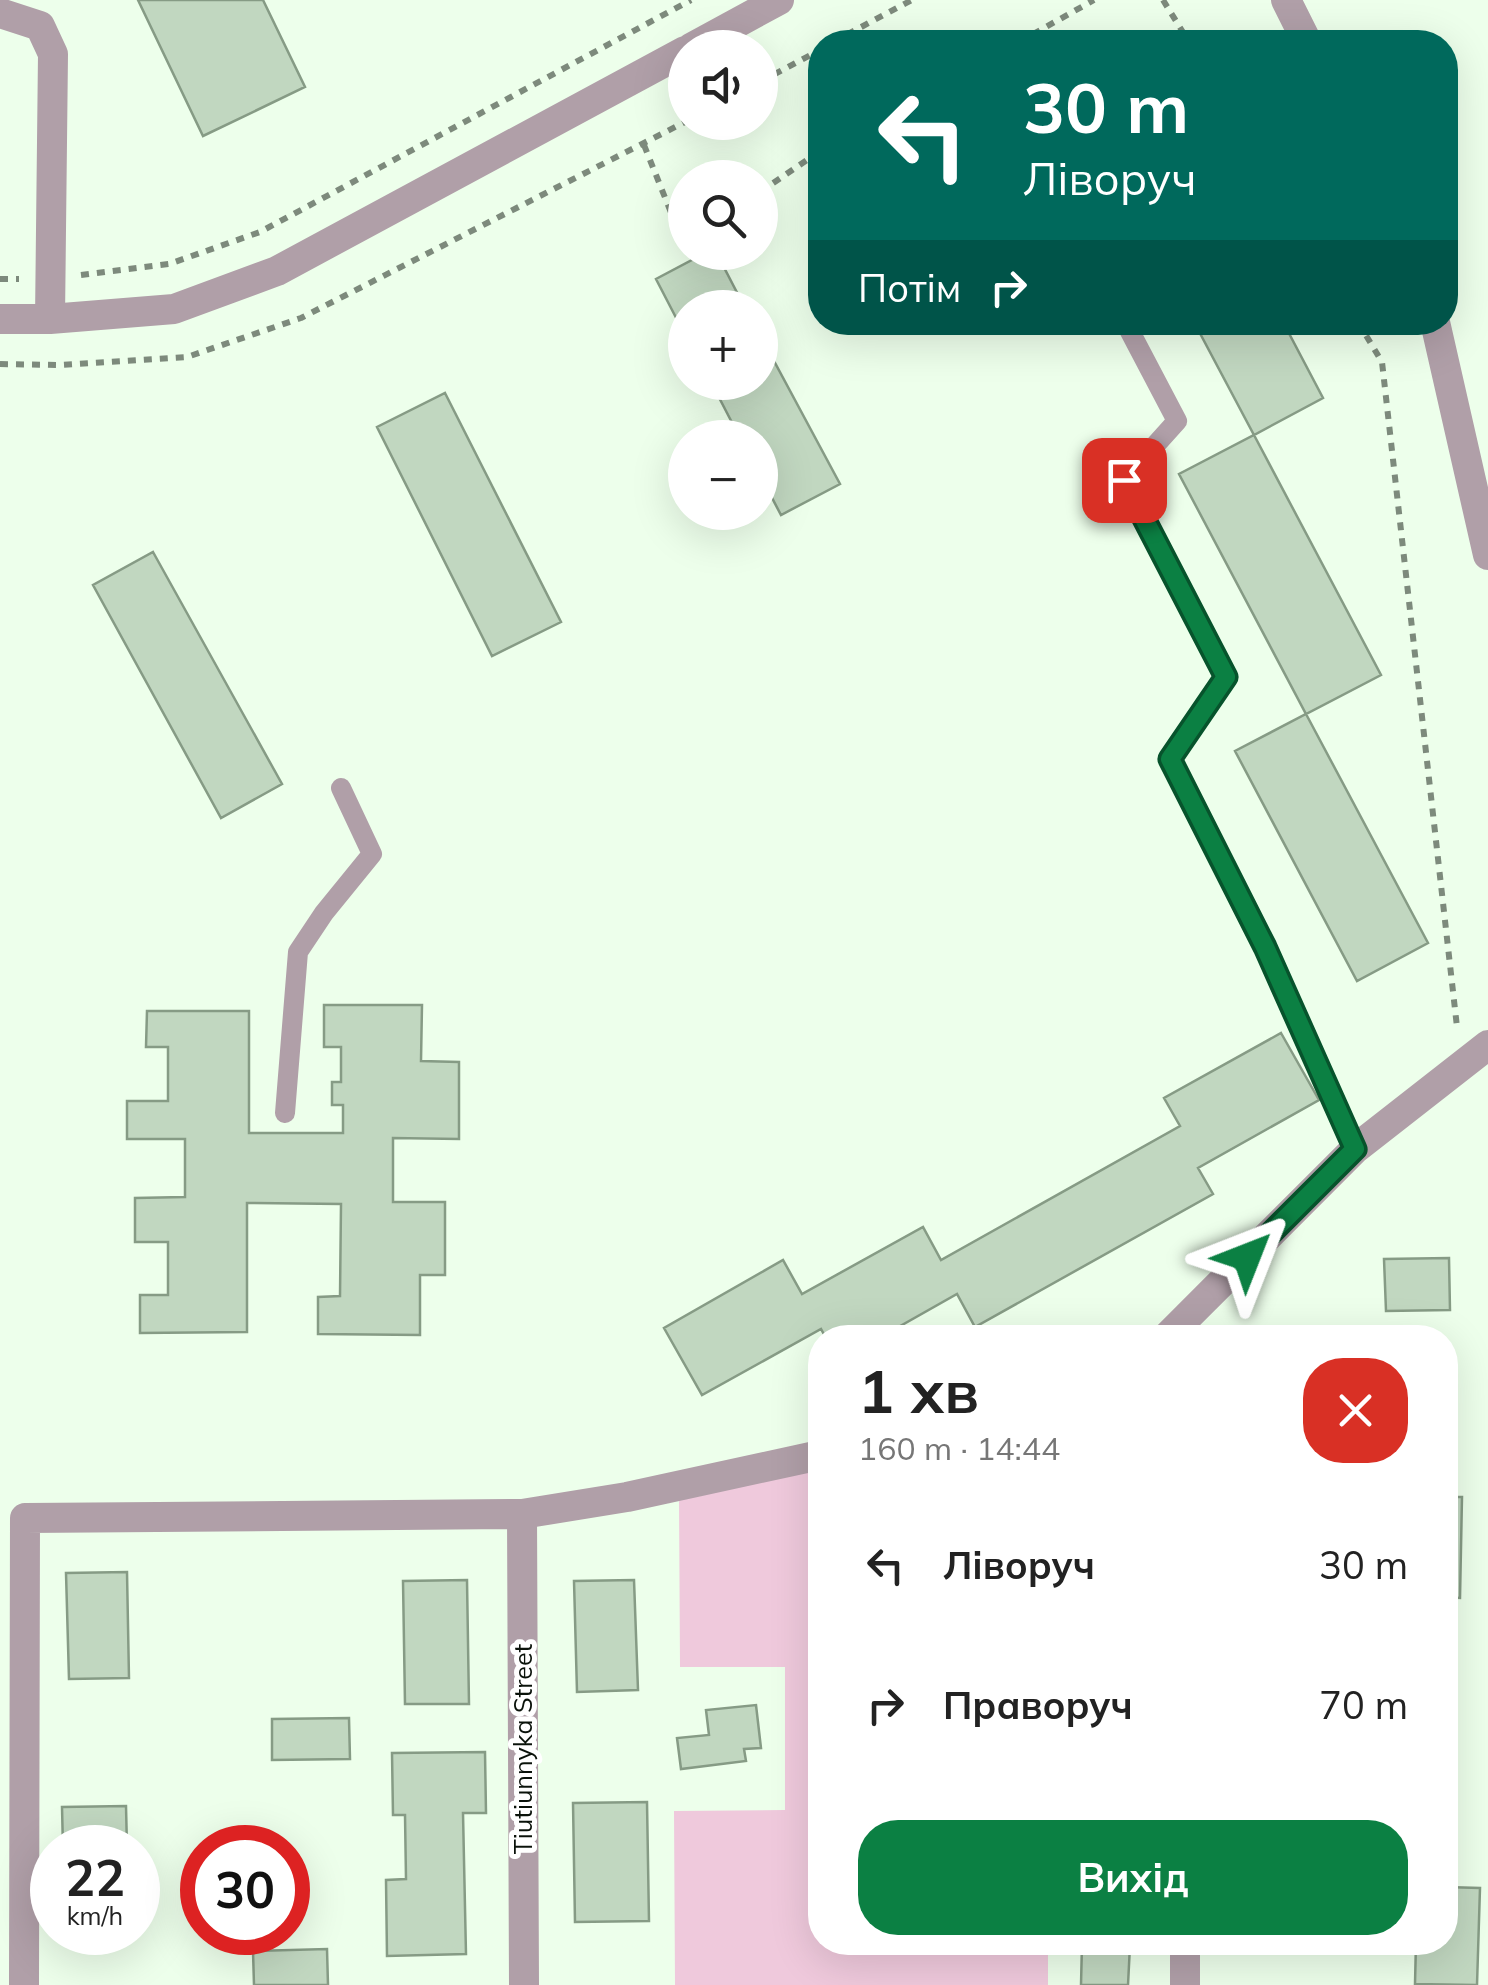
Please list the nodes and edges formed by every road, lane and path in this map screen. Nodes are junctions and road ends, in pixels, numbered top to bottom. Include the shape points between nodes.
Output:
1 (690, 0) edge
2 (778, 0) edge
3 (912, 0) edge
4 (1094, 0) edge
5 (1163, 0) edge
6 (1286, 0) edge
7 (4, 13) edge
8 (723, 30) edge
9 (856, 30) edge
10 (1040, 30) edge
11 (1182, 30) edge
12 (1302, 30) edge
13 (808, 56) edge
14 (668, 60) edge
15 (778, 72) edge
16 (668, 132) edge
17 (644, 145) junction
18 (808, 160) edge
19 (778, 180) edge
20 (668, 206) edge
21 (0, 279) edge
22 (50, 279) junction
23 (0, 319) edge
24 (50, 319) junction
25 (1132, 335) edge
26 (1366, 335) edge
27 (1437, 335) edge
28 (0, 364) edge
29 (1488, 555) edge
30 (341, 788) dead end
31 (1488, 1046) edge
32 (1461, 1068) junction
33 (284, 1114) dead end
34 (1355, 1149) junction
35 (1179, 1325) edge
36 (808, 1457) edge
37 (522, 1514) junction
38 (1186, 1955) edge
39 (24, 1985) edge
40 (524, 1985) edge
41 (1185, 1985) edge

1 - 22 path via 260,232 169,264
2 - 8 street
3 - 9 path
4 - 10 path
5 - 11 path
6 - 12 street
7 - 22 street via 40,26 53,54
13 - 15 path
14 - 24 street via 277,272 174,308
16 - 17 path
17 - 20 path
17 - 28 path via 301,318 187,357
18 - 19 path
21 - 22 path
22 - 24 street
23 - 24 street
25 - 34 lane via 1177,421 1124,480 1226,677 1170,759 1265,947
26 - 32 path via 1382,362
27 - 29 street
30 - 33 lane via 372,854 298,952
31 - 32 street
32 - 34 street
34 - 35 street
36 - 37 street via 628,1498
37 - 39 street via 25,1518
37 - 40 street, Tiutiunnyka Street
38 - 41 street

